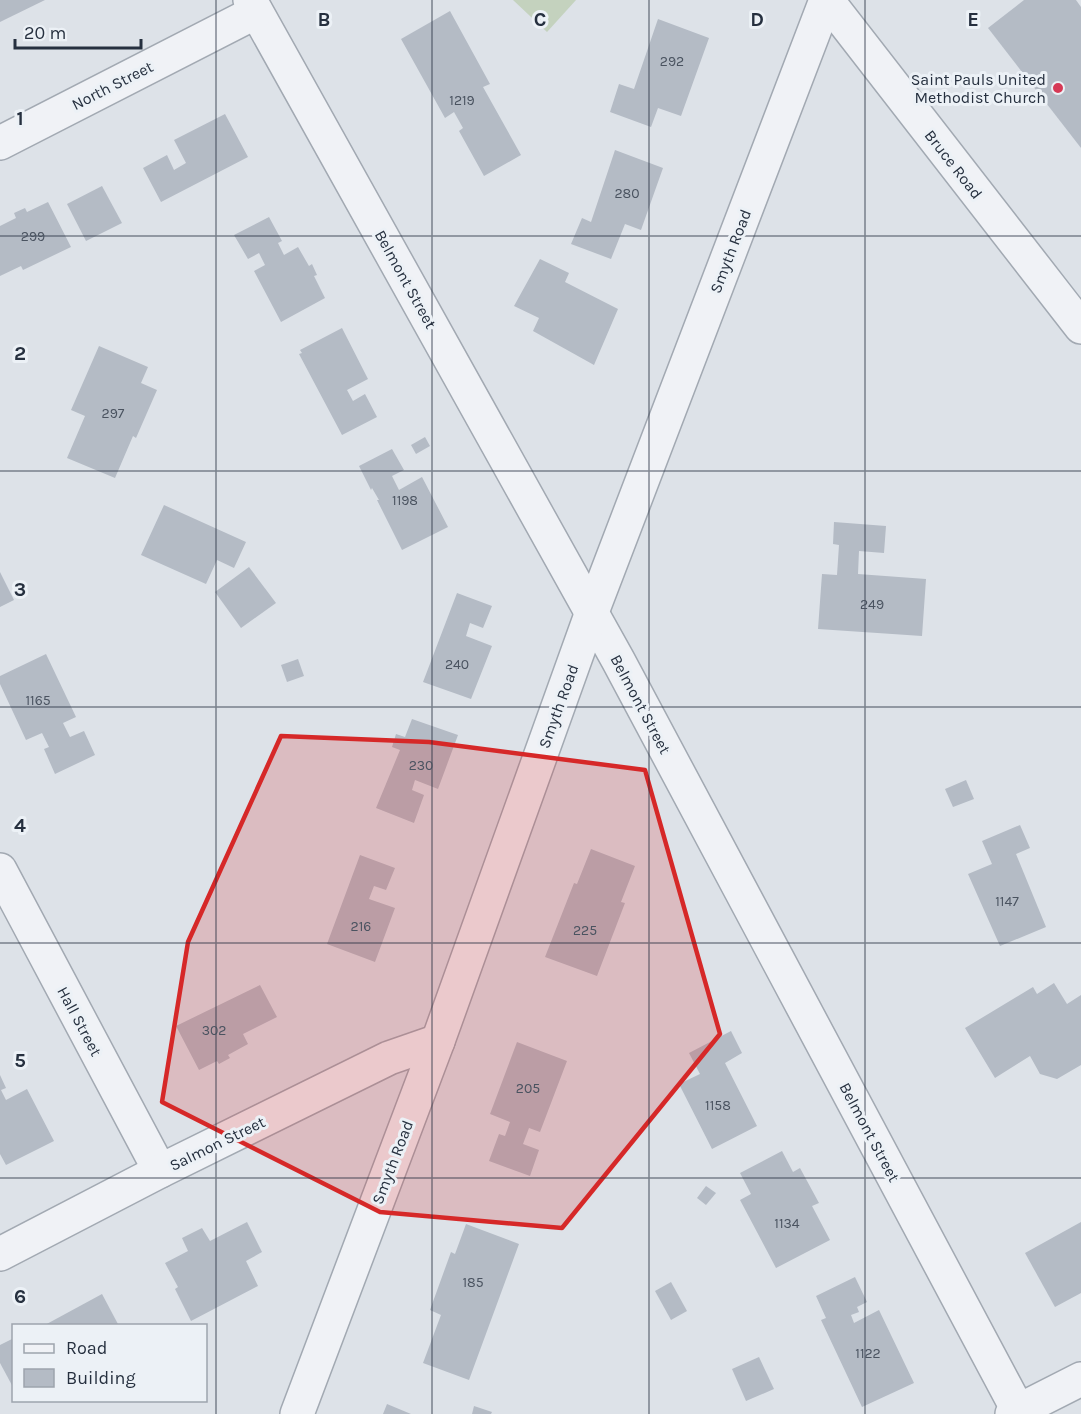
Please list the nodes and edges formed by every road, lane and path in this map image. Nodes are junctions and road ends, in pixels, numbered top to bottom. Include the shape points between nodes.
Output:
1 (826, 0) edge
2 (254, 6) edge
3 (0, 143) edge
4 (1081, 327) edge
5 (592, 612) junction
6 (0, 870) edge
7 (438, 1041) junction
8 (160, 1171) junction
9 (0, 1254) edge
10 (1081, 1379) edge
11 (1016, 1413) edge
12 (297, 1414) edge

1 - 4 street, Bruce Road
1 - 5 street, Smyth Road
2 - 3 street, North Street
2 - 5 street, Belmont Street
5 - 7 street, Smyth Road
5 - 11 street, Belmont Street
6 - 8 street, Hall Street
7 - 8 street, Salmon Street via 389,1058
7 - 12 street, Smyth Road
8 - 9 street, Salmon Street
10 - 11 street

